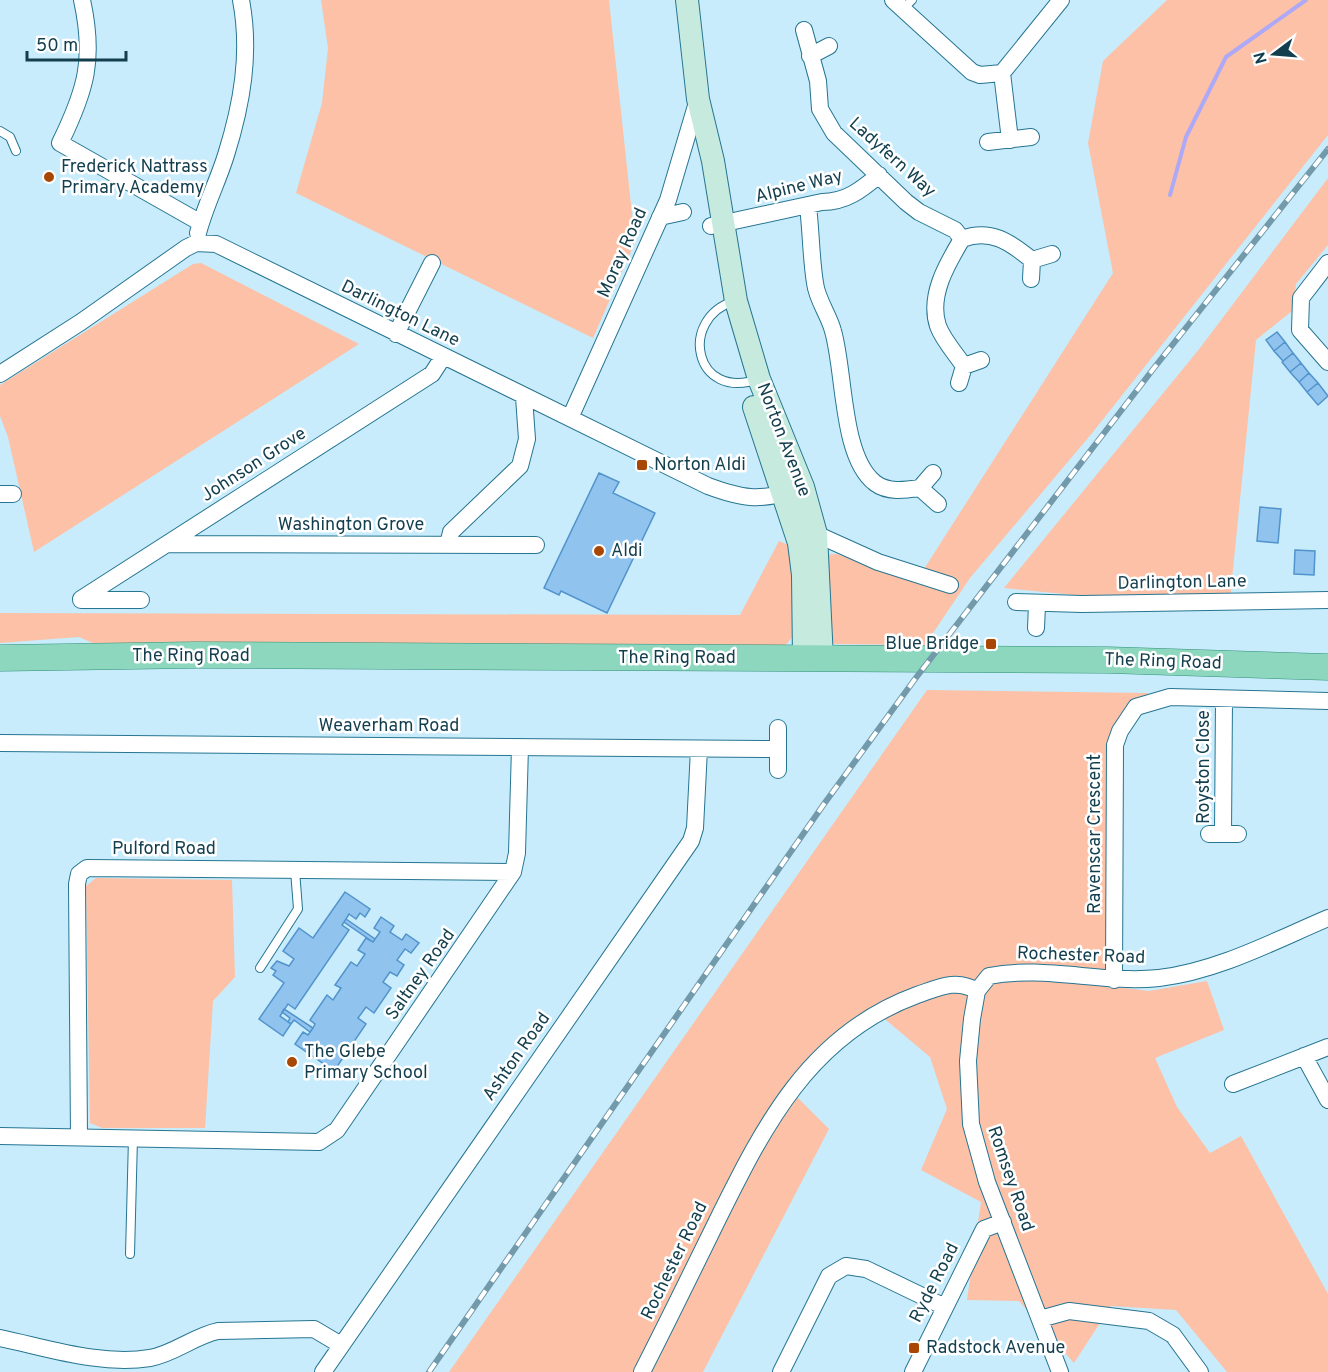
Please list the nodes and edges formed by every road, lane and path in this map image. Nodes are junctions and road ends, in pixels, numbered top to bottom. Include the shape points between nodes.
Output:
1 (82, 0) edge
2 (241, 0) edge
3 (687, 0) edge
4 (1055, 2) edge
5 (903, 3) edge
6 (804, 30) dead end
7 (829, 46) dead end
8 (810, 56) junction
9 (1002, 73) junction
10 (698, 99) junction
11 (0, 131) edge
12 (1030, 138) dead end
13 (1010, 140) junction
14 (988, 142) dead end
15 (16, 151) dead end
16 (879, 175) junction
17 (808, 206) junction
18 (683, 212) dead end
19 (660, 217) junction
20 (201, 223) junction
21 (717, 225) junction
22 (962, 238) junction
23 (196, 243) junction
24 (1052, 254) dead end
25 (1032, 260) junction
26 (432, 263) dead end
27 (1328, 263) edge
28 (1031, 279) dead end
29 (729, 303) junction
30 (396, 334) junction
31 (443, 357) junction
32 (981, 360) dead end
33 (1328, 362) edge
34 (964, 366) junction
35 (0, 374) edge
36 (752, 382) junction
37 (959, 383) dead end
38 (524, 397) junction
39 (570, 418) junction
40 (933, 473) dead end
41 (920, 488) junction
42 (794, 490) junction
43 (938, 504) dead end
44 (808, 538) junction
45 (167, 544) junction
46 (448, 545) junction
47 (536, 545) dead end
48 (950, 585) dead end
49 (141, 600) dead end
50 (1328, 600) edge
51 (1016, 602) dead end
52 (1037, 605) junction
53 (1036, 628) dead end
54 (0, 658) edge
55 (813, 658) junction
56 (1328, 667) edge
57 (1224, 700) junction
58 (1328, 701) edge
59 (778, 728) dead end
60 (0, 743) edge
61 (520, 747) junction
62 (699, 749) junction
63 (778, 749) junction
64 (778, 771) dead end
65 (1223, 834) dead end
66 (295, 869) junction
67 (513, 872) junction
68 (1328, 918) edge
69 (260, 968) dead end
70 (1114, 980) junction
71 (977, 991) junction
72 (1328, 1047) edge
73 (1304, 1056) junction
74 (1233, 1085) dead end
75 (1328, 1100) edge
76 (0, 1136) edge
77 (79, 1137) junction
78 (133, 1138) junction
79 (1002, 1221) junction
80 (130, 1254) dead end
81 (945, 1307) junction
82 (1040, 1319) junction
83 (0, 1338) edge
84 (341, 1346) junction
85 (323, 1372) edge
86 (642, 1372) edge
87 (781, 1372) edge
88 (913, 1372) edge
89 (1060, 1372) edge
90 (1200, 1372) edge

1 - 20 street via 88,29 88,73 60,143
2 - 20 street via 247,29 245,77 226,154
3 - 10 street, Norton Avenue
4 - 9 street
5 - 9 street via 972,72
6 - 8 street, Ladyfern Way
7 - 8 street
8 - 16 street, Ladyfern Way via 818,81 820,109 834,133
9 - 13 street
10 - 19 street, Moray Road
10 - 21 street, Norton Avenue via 713,161
11 - 15 lane via 10,136
12 - 13 street
13 - 14 street
16 - 17 street, Alpine Way via 849,197
16 - 22 street, Ladyfern Way via 919,212 955,230
17 - 21 street, Alpine Way
17 - 41 street via 815,285 833,329 849,436 860,462 876,484 898,491
18 - 19 street
19 - 39 street, Moray Road
20 - 23 street
21 - 29 street, Norton Avenue
22 - 25 street via 976,233 993,235
22 - 34 street via 940,283 934,308 939,328
23 - 30 street, Darlington Lane via 216,244
23 - 35 street
24 - 25 street
25 - 28 street
26 - 30 street
27 - 33 street via 1301,298 1300,330
29 - 36 street, Norton Avenue
29 - 36 lane via 703,329 699,349 702,363 716,378 737,386
30 - 31 street, Darlington Lane
31 - 38 street, Darlington Lane
31 - 45 street, Johnson Grove via 432,374
32 - 34 street
34 - 37 street
36 - 42 street, Norton Avenue
38 - 39 street, Darlington Lane
38 - 46 street via 527,439 520,466 451,532
39 - 42 street, Darlington Lane via 740,498 765,498
40 - 41 street
41 - 43 street
42 - 44 street, Norton Avenue
44 - 48 street
44 - 55 street, Norton Avenue
45 - 46 street, Washington Grove
45 - 49 street, Johnson Grove via 81,600
46 - 47 street, Washington Grove
50 - 52 street, Darlington Lane
51 - 52 street, Darlington Lane
52 - 53 street
54 - 55 main road, The Ring Road
55 - 56 main road, The Ring Road via 1108,660
57 - 58 street, Ravenscar Crescent
57 - 65 street, Royston Close
57 - 70 street, Ravenscar Crescent via 1170,698 1136,707 1120,731 1115,745
59 - 63 street
60 - 61 street, Weaverham Road
61 - 62 street, Weaverham Road
61 - 67 street, Saltney Road via 518,852
62 - 63 street, Weaverham Road
62 - 84 street, Ashton Road via 691,840
63 - 64 street
66 - 67 street, Pulford Road
66 - 69 lane via 298,909
66 - 77 street, Pulford Road via 87,868 79,874
67 - 78 street, Saltney Road via 338,1130 319,1142
68 - 70 street, Rochester Road via 1199,969 1159,978
70 - 71 street, Rochester Road via 1008,972 989,976
71 - 79 street, Romsey Road via 968,1061 971,1124
71 - 86 street, Rochester Road via 966,984 956,984 887,1009 836,1043 791,1089 749,1156
72 - 73 street
73 - 74 street
73 - 75 street
76 - 77 street, Saltney Road
77 - 78 street, Saltney Road
78 - 80 lane
79 - 81 street, Ryde Road via 984,1229
79 - 82 street, Romsey Road
81 - 87 street via 866,1269 846,1266 829,1276
81 - 88 street, Ryde Road
82 - 89 street, Romsey Road
82 - 90 street via 1069,1311 1149,1321 1173,1335
83 - 84 street via 87,1357 125,1359 163,1354 203,1334 218,1331 314,1329
84 - 85 street, Ashton Road

